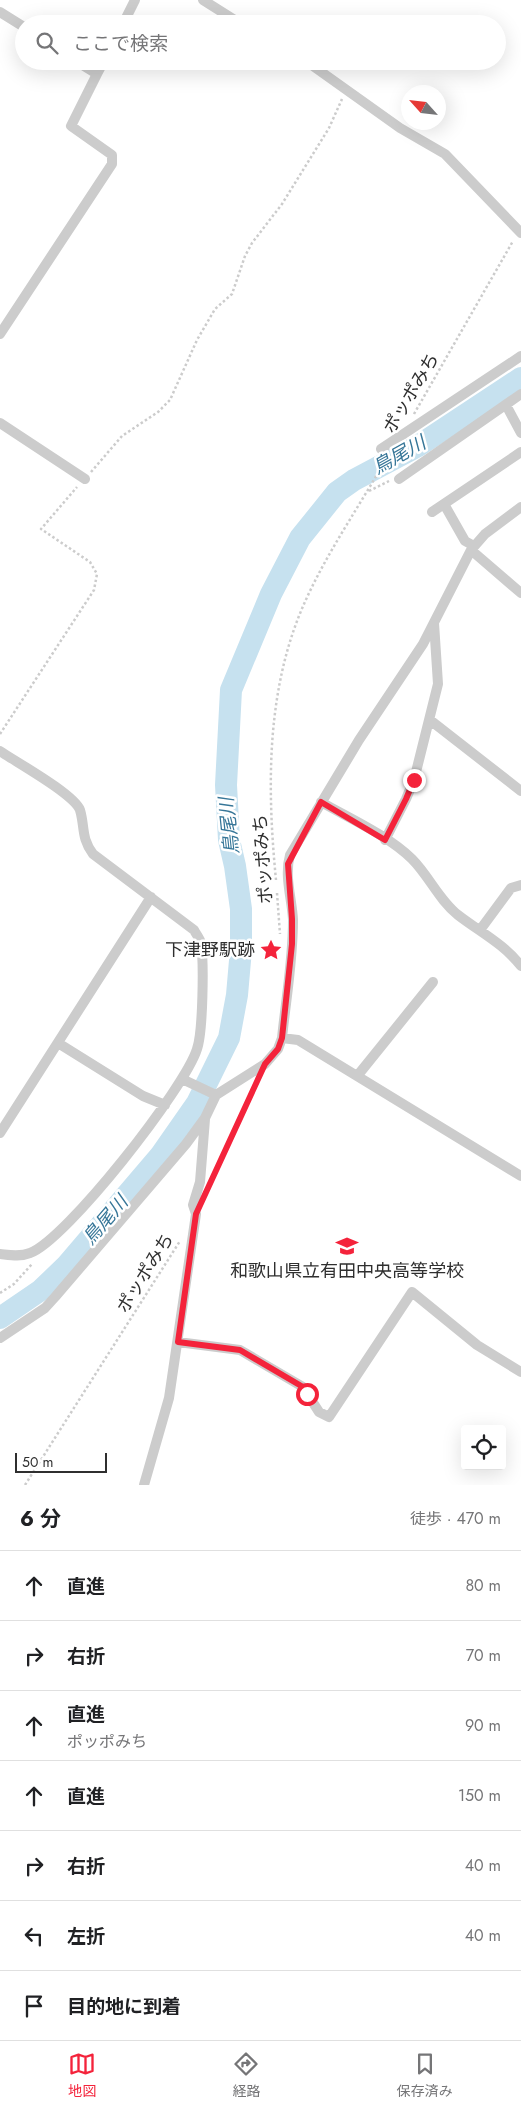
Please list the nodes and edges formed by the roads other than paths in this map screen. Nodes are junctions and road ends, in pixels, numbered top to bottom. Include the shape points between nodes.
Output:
1 (135, 0) edge
2 (203, 0) edge
3 (0, 12) edge
4 (128, 15) edge
5 (227, 15) edge
6 (15, 21) edge
7 (91, 70) edge
8 (99, 70) edge
9 (319, 70) edge
10 (97, 74) junction
11 (520, 232) edge
12 (0, 334) edge
13 (521, 356) edge
14 (521, 394) edge
15 (506, 405) junction
16 (0, 423) edge
17 (521, 433) edge
18 (381, 450) dead end
19 (521, 452) edge
20 (85, 479) road end
21 (399, 479) dead end
22 (444, 504) junction
23 (521, 507) edge
24 (432, 512) dead end
25 (472, 548) junction
26 (521, 592) edge
27 (434, 622) junction
28 (430, 720) junction
29 (0, 752) edge
30 (521, 791) edge
31 (321, 802) junction
32 (385, 840) junction
33 (521, 885) edge
34 (151, 897) junction
35 (480, 930) junction
36 (521, 966) edge
37 (433, 982) dead end
38 (282, 1038) junction
39 (58, 1043) junction
40 (358, 1075) junction
41 (185, 1080) junction
42 (214, 1094) junction
43 (165, 1105) junction
44 (205, 1118) junction
45 (0, 1134) edge
46 (521, 1176) edge
47 (0, 1254) edge
48 (0, 1338) edge
49 (178, 1342) junction
50 (521, 1372) edge
51 (144, 1485) edge

1 - 4 street
2 - 5 street
3 - 6 street
7 - 10 street
8 - 10 street
9 - 11 street via 400,128 445,154
10 - 12 street via 71,126 112,155 112,164
13 - 18 street via 396,443
14 - 15 street
15 - 17 street
15 - 21 street
16 - 20 street
19 - 22 street
22 - 24 street
22 - 25 street
23 - 25 street
25 - 26 street
25 - 27 street
27 - 28 street via 438,684
27 - 31 street
28 - 30 street
28 - 32 street via 409,793
29 - 34 street via 69,796 80,810 82,831 93,854
31 - 32 street
31 - 38 street via 288,864 292,944
32 - 35 street via 412,859 441,898
33 - 35 street via 512,888
34 - 39 street
34 - 41 street via 186,922 201,942 202,1006 198,1049
35 - 36 street
37 - 40 street
38 - 40 street via 298,1040
38 - 42 street via 278,1049 265,1064
39 - 43 street via 143,1096
39 - 45 street
40 - 46 street
41 - 42 street
41 - 43 street
42 - 44 street
43 - 47 street via 118,1165 41,1247 22,1255
44 - 48 street via 166,1170 45,1308
44 - 49 street via 200,1182 193,1205 196,1214
49 - 50 street via 240,1350 303,1387 320,1412 329,1417 412,1292 477,1345
49 - 51 street via 169,1398

